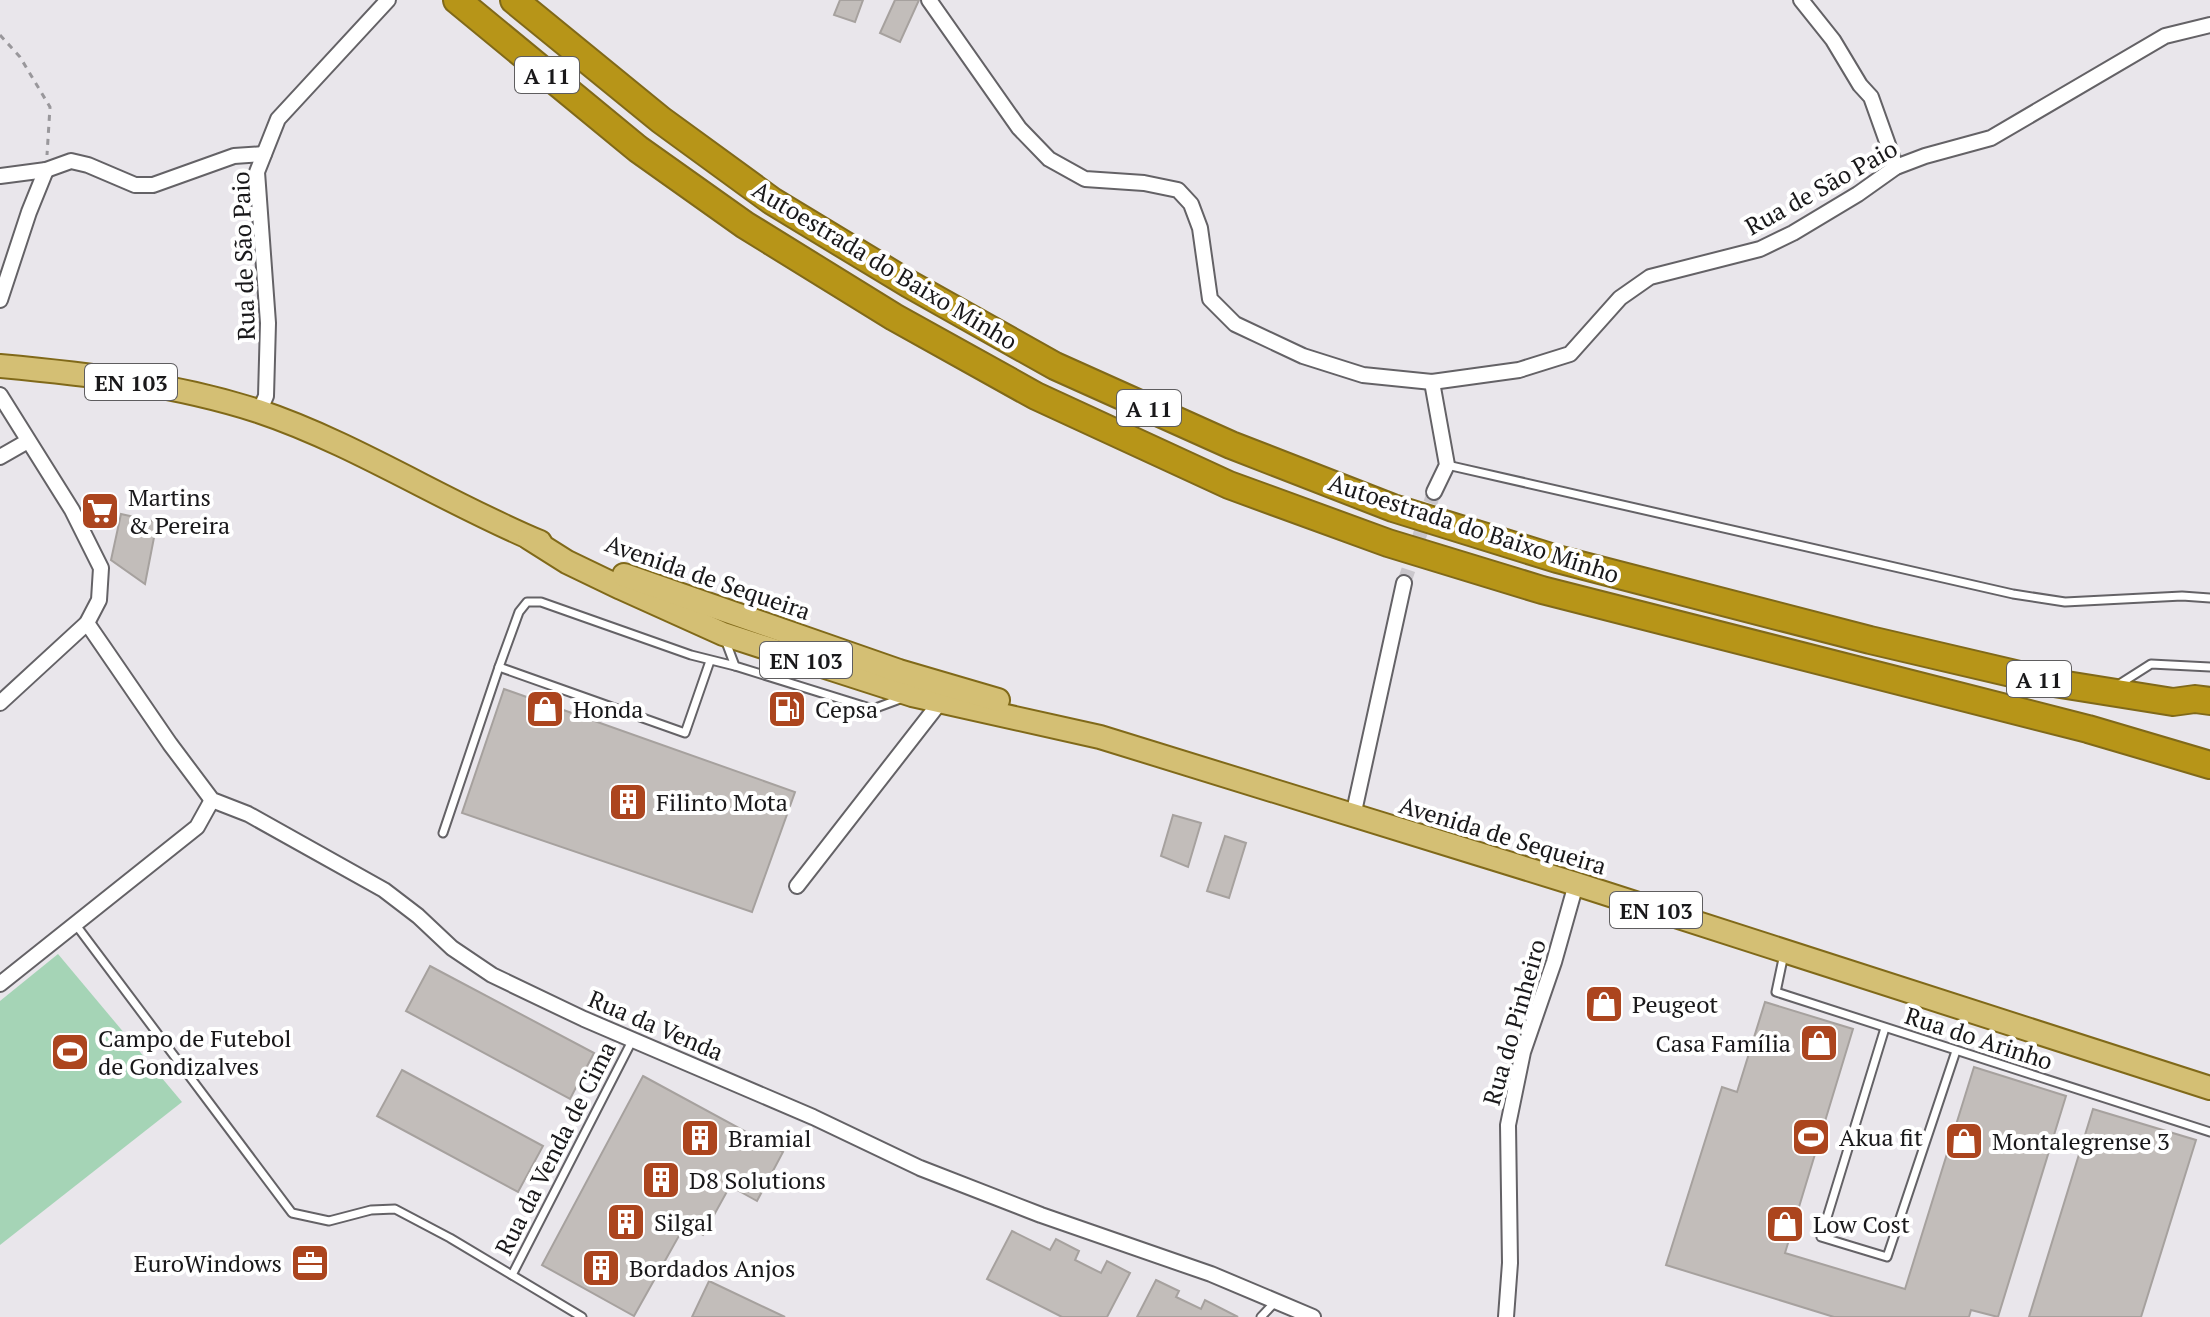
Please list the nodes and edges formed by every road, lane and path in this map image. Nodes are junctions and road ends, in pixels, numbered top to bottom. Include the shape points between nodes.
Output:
1 (457, 0) edge
2 (514, 0) edge
3 (929, 0) edge
4 (1801, 0) edge
5 (384, 4) edge
6 (2210, 25) edge
7 (0, 35) edge
8 (264, 154) junction
9 (1896, 167) junction
10 (46, 170) junction
11 (0, 176) edge
12 (0, 300) edge
13 (0, 366) edge
14 (1432, 382) junction
15 (0, 395) edge
16 (259, 412) junction
17 (28, 441) junction
18 (0, 457) edge
19 (1447, 465) junction
20 (1434, 492) tunnel mouth
21 (529, 538) junction
22 (1404, 583) tunnel mouth
23 (2210, 598) edge
24 (87, 623) junction
25 (746, 629) dead end
26 (723, 634) junction
27 (777, 638) dead end
28 (812, 641) junction
29 (847, 653) junction
30 (710, 661) junction
31 (735, 666) junction
32 (499, 667) junction
33 (2210, 667) edge
34 (2109, 692) junction
35 (884, 695) junction
36 (941, 701) junction
37 (2210, 701) edge
38 (2173, 702) junction
39 (0, 703) edge
40 (2210, 719) edge
41 (2088, 729) junction
42 (1100, 737) junction
43 (2210, 749) edge
44 (2210, 765) edge
45 (2210, 781) edge
46 (212, 800) junction
47 (1353, 816) junction
48 (443, 833) dead end
49 (1576, 884) junction
50 (797, 886) dead end
51 (74, 923) junction
52 (1785, 952) junction
53 (0, 984) edge
54 (1885, 1028) junction
55 (634, 1038) junction
56 (1956, 1051) junction
57 (2210, 1088) edge
58 (2210, 1132) edge
59 (512, 1275) junction
60 (1276, 1301) junction
61 (582, 1317) edge
62 (1261, 1317) edge
63 (1313, 1317) edge
64 (1506, 1317) edge

1 - 41 highway, Autoestrada do Baixo Minho / A 11 via 638,149 745,225 1036,396 1229,485 1388,543 1542,590
2 - 34 highway, Autoestrada do Baixo Minho / A 11 via 661,120 772,201 1055,366 1231,445 1393,508 1557,559 1870,640
3 - 14 street, Rua de São Paio via 1019,128 1049,159 1085,179 1178,190 1191,204 1200,228 1210,299 1235,324 1303,356 1363,375
4 - 9 street via 1871,97
5 - 8 street, Rua de São Paio via 278,119
6 - 9 street, Rua de São Paio via 2165,36 1991,138
7 - 10 path via 50,107
8 - 10 street via 234,156 153,185 135,185 71,161
8 - 16 street, Rua de São Paio via 257,172 268,323 266,396
9 - 14 street, Rua de São Paio via 1760,249 1650,277 1620,298 1570,354 1519,370
10 - 11 street
10 - 12 street
13 - 16 main road, Avenida de Sequeira / EN 103 via 179,389
14 - 19 street
15 - 17 street
16 - 21 main road, Avenida de Sequeira / EN 103
17 - 18 street
17 - 24 street via 101,568 99,600
19 - 20 street
19 - 23 lane via 2013,594 2065,602
21 - 26 main road, Avenida de Sequeira / EN 103
21 - 28 main road, Avenida de Sequeira / EN 103
22 - 47 street
24 - 39 street
24 - 46 street
25 - 26 lane
26 - 31 lane
26 - 35 main road, Avenida de Sequeira / EN 103
27 - 28 lane
28 - 29 main road, Avenida de Sequeira / EN 103
29 - 35 lane via 869,667
29 - 42 main road, Avenida de Sequeira / EN 103 via 1045,714
30 - 31 lane
30 - 32 lane via 541,602 527,602
30 - 32 lane via 685,733
31 - 35 lane via 873,709
32 - 48 lane
33 - 34 lane via 2151,664
34 - 38 highway, Autoestrada do Baixo Minho / A 11
35 - 36 main road, Avenida de Sequeira / EN 103
36 - 42 main road, Avenida de Sequeira / EN 103
36 - 50 street
37 - 38 highway, Autoestrada do Baixo Minho / A 11
38 - 40 highway, Autoestrada do Baixo Minho / A 11
41 - 43 highway, Autoestrada do Baixo Minho / A 11 via 2122,730
41 - 44 highway, Autoestrada do Baixo Minho / A 11
41 - 45 highway, Autoestrada do Baixo Minho / A 11 via 2126,752
42 - 47 main road, Avenida de Sequeira / EN 103
46 - 51 street via 197,827
46 - 55 street, Rua da Venda via 248,814 384,890 492,975
47 - 49 main road, Avenida de Sequeira / EN 103
49 - 52 main road, Avenida de Sequeira / EN 103
49 - 64 street, Rua do Pinheiro via 1523,1052 1508,1125
51 - 53 street
51 - 59 lane via 292,1213 329,1221 395,1209
52 - 54 lane, Rua do Arinho via 1776,992
52 - 57 main road, Avenida de Sequeira / EN 103
54 - 56 lane, Rua do Arinho
54 - 56 lane via 1821,1237 1887,1257
55 - 59 lane, Rua da Venda de Cima
55 - 60 street, Rua da Venda via 920,1168
56 - 58 lane, Rua do Arinho
59 - 61 lane
60 - 62 lane
60 - 63 street, Rua da Venda

